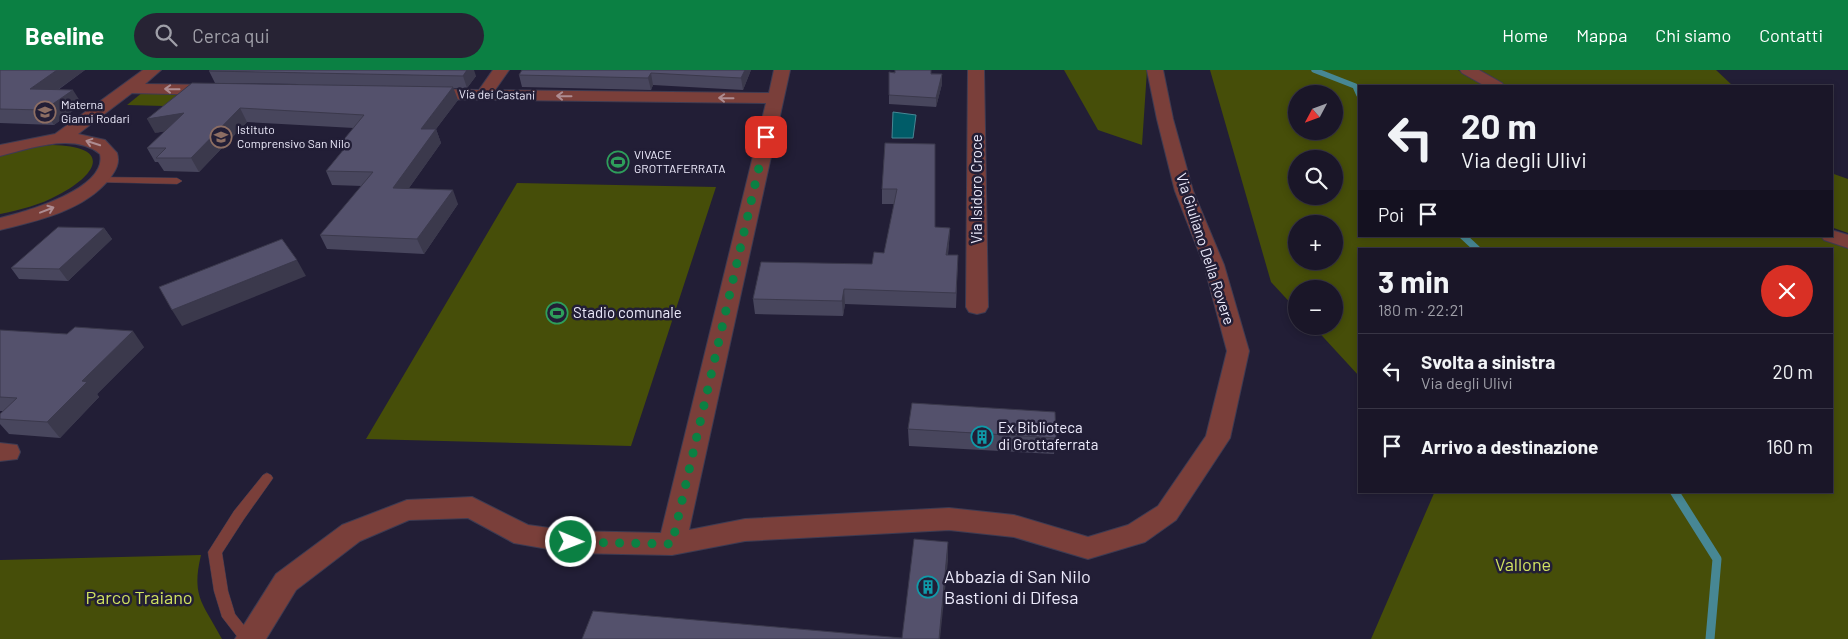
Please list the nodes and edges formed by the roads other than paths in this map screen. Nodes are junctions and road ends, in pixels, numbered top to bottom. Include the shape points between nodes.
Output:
1 (153, 70) edge
2 (501, 70) edge
3 (782, 70) edge
4 (976, 70) edge
5 (1155, 70) edge
6 (1468, 70) edge
7 (1494, 85) edge
8 (129, 88) junction
9 (227, 90) edge
10 (414, 94) edge
11 (483, 96) junction
12 (775, 98) junction
13 (60, 139) junction
14 (0, 151) edge
15 (98, 180) junction
16 (177, 181) dead end
17 (0, 224) edge
18 (1833, 237) edge
19 (1848, 242) edge
20 (977, 307) dead end
21 (267, 478) dead end
22 (672, 544) junction
23 (249, 639) edge

1 - 8 street
2 - 11 street
3 - 12 street
4 - 20 street, Via Isidoro Croce
5 - 22 street, Via Giuliano Della Rovere via 1184,191 1214,265 1238,351 1218,438 1167,513 1136,534 1088,548 1014,526 949,519 745,530
6 - 7 street
9 -> 8 street
8 - 13 street
10 - 11 street, Via dei Castani
12 -> 11 street, Via dei Castani
12 - 22 street
13 - 14 street
15 -> 13 street via 107,170 108,152 92,142
15 - 16 lane
17 -> 15 street via 48,210 70,200
18 - 19 street
21 - 23 lane via 215,552 229,617
22 - 23 street via 571,542 523,535 472,507 408,510 350,533 308,564 286,582

